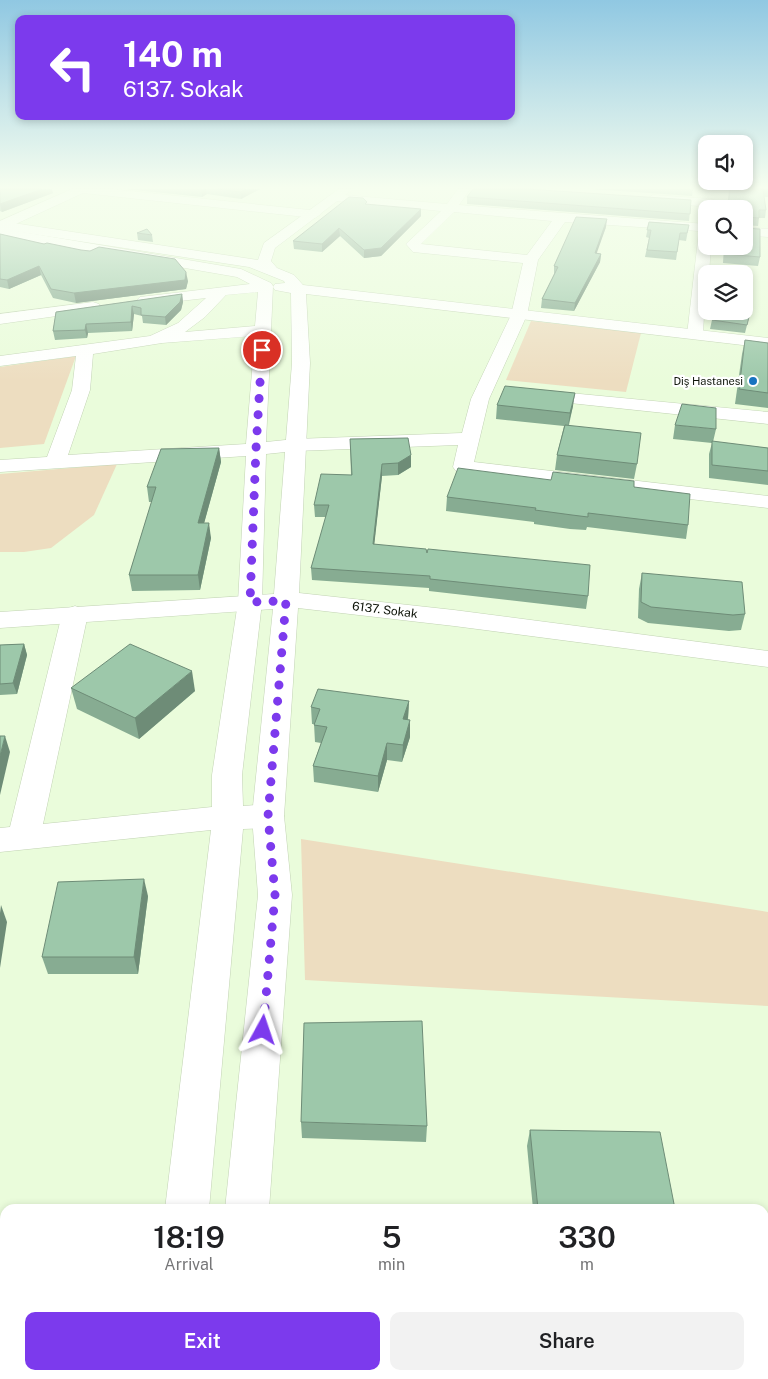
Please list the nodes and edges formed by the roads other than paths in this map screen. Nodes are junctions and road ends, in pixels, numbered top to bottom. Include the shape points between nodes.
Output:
1 (138, 253) edge
2 (245, 253) edge
3 (267, 253) edge
4 (463, 253) edge
5 (537, 253) edge
6 (703, 255) edge
7 (532, 260) junction
8 (269, 278) junction
9 (298, 288) junction
10 (223, 290) junction
11 (5, 302) dead end
12 (129, 303) edge
13 (110, 305) edge
14 (53, 313) junction
15 (519, 315) junction
16 (0, 320) edge
17 (264, 330) junction
18 (695, 335) junction
19 (153, 341) junction
20 (768, 343) edge
21 (85, 350) junction
22 (0, 362) edge
23 (484, 390) junction
24 (504, 392) edge
25 (523, 394) edge
26 (768, 418) edge
27 (470, 439) junction
28 (295, 445) junction
29 (256, 449) junction
30 (56, 461) junction
31 (0, 466) edge
32 (768, 502) edge
33 (286, 601) junction
34 (250, 602) junction
35 (75, 614) junction
36 (0, 620) edge
37 (768, 659) edge
38 (268, 816) junction
39 (228, 818) junction
40 (12, 838) edge
41 (188, 1204) edge
42 (247, 1204) edge

1 - 8 street
2 - 8 street
3 - 8 street via 264,262
4 - 7 street
5 - 7 street
6 - 18 street
7 - 15 street
8 - 9 street via 288,278
8 - 10 street
8 - 17 street
9 - 15 street
9 - 28 street via 301,363
10 - 12 street
10 - 19 street via 185,327
11 - 14 street
13 - 14 street
14 - 16 street
15 - 18 street
15 - 23 street
17 - 19 street
17 - 29 street
18 - 20 street
19 - 21 street
21 - 22 street
21 - 30 street via 81,390
23 - 24 street
23 - 27 street
25 - 26 street
27 - 28 street
27 - 32 street via 463,467
28 - 29 street
28 - 33 street
29 - 30 street
29 - 34 street
30 - 31 street
33 - 34 street, 6137. Sokak
33 - 37 street, 6137. Sokak via 306,600
33 - 38 street
34 - 35 street, 6137. Sokak
34 - 39 street via 227,775
35 - 36 street, 6137. Sokak
35 - 40 street
38 - 39 street
38 - 42 street via 275,895
39 - 40 street
39 - 41 street

